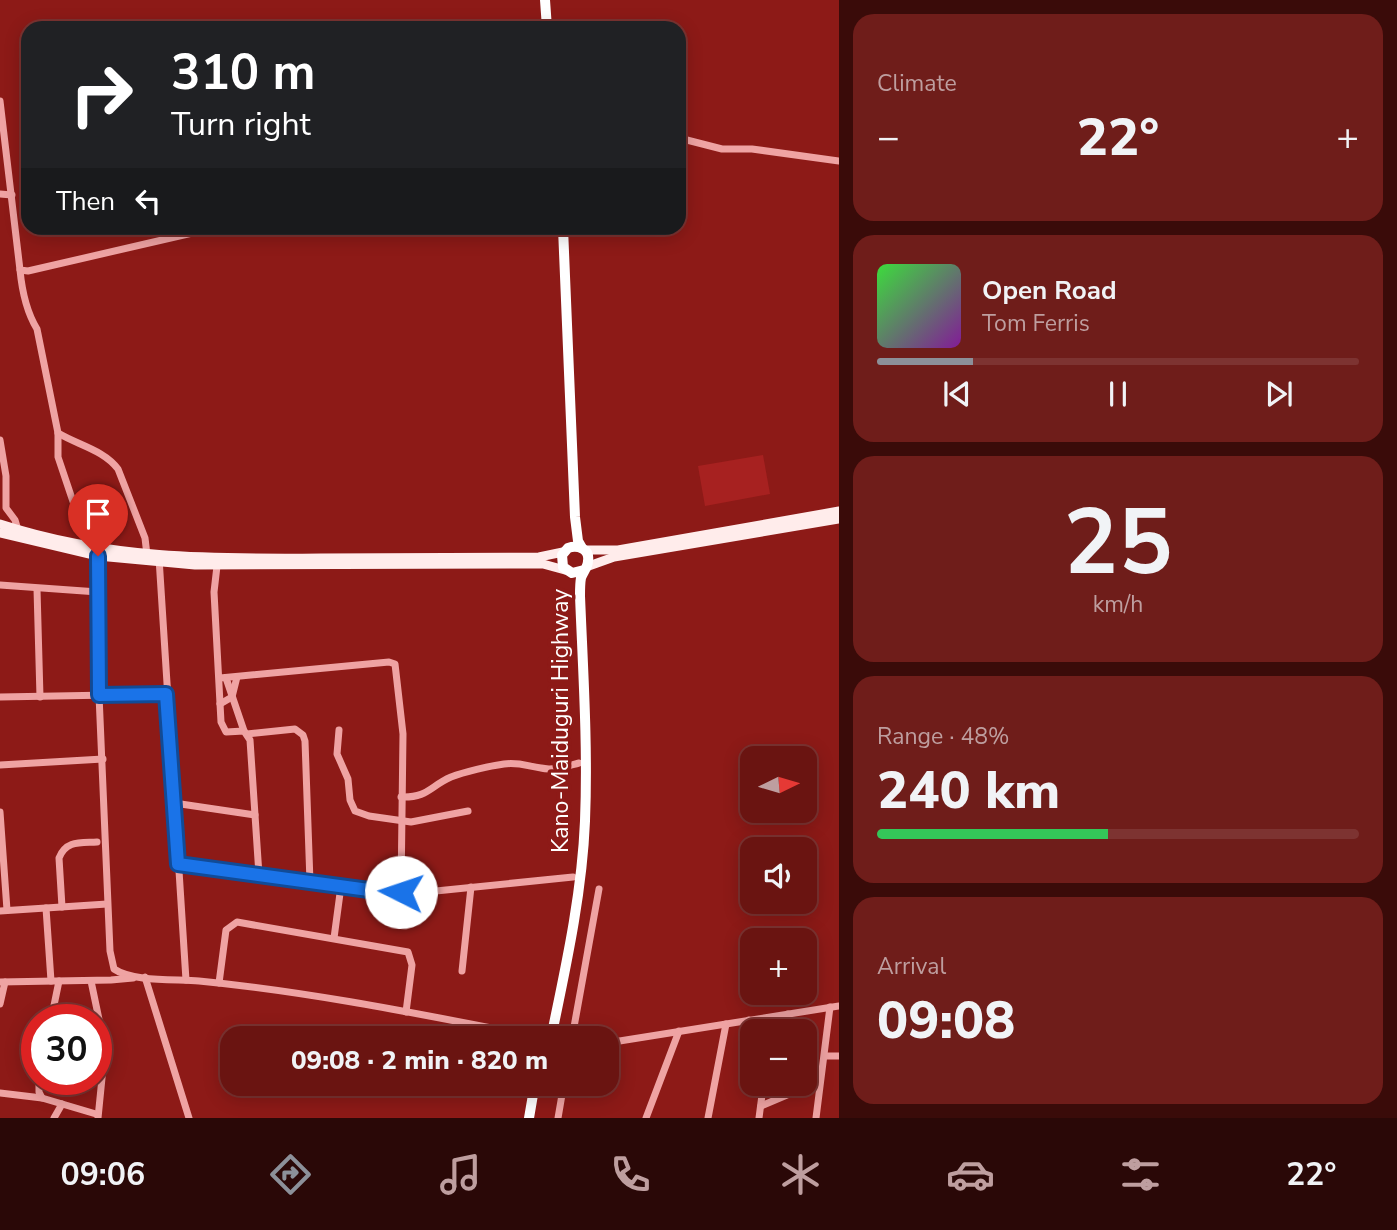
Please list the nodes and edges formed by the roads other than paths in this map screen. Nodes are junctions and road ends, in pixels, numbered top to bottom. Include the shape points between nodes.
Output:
1 (545, 0) edge
2 (552, 0) edge
3 (546, 21) edge
4 (553, 21) edge
5 (0, 102) edge
6 (686, 140) edge
7 (839, 160) edge
8 (0, 194) edge
9 (12, 195) junction
10 (184, 235) edge
11 (557, 235) edge
12 (562, 235) edge
13 (20, 270) junction
14 (58, 433) junction
15 (0, 440) edge
16 (839, 511) edge
17 (839, 519) edge
18 (0, 524) edge
19 (18, 530) junction
20 (0, 533) edge
21 (88, 546) junction
22 (583, 549) junction
23 (566, 550) junction
24 (147, 555) junction
25 (98, 556) junction
26 (159, 559) junction
27 (217, 566) junction
28 (585, 569) junction
29 (567, 571) junction
30 (0, 585) edge
31 (37, 589) junction
32 (98, 592) junction
33 (237, 677) junction
34 (223, 678) junction
35 (166, 694) junction
36 (99, 695) junction
37 (0, 697) edge
38 (40, 697) junction
39 (232, 697) junction
40 (220, 704) junction
41 (338, 730) dead end
42 (246, 732) junction
43 (103, 759) junction
44 (579, 763) junction
45 (0, 765) edge
46 (401, 797) junction
47 (174, 803) junction
48 (468, 811) dead end
49 (0, 812) edge
50 (255, 814) junction
51 (400, 820) junction
52 (97, 842) dead end
53 (178, 864) junction
54 (259, 875) junction
55 (573, 877) junction
56 (310, 882) junction
57 (341, 886) junction
58 (471, 887) junction
59 (599, 889) dead end
60 (401, 892) junction
61 (107, 904) junction
62 (62, 907) junction
63 (46, 908) junction
64 (3, 911) edge
65 (334, 938) junction
66 (110, 958) junction
67 (462, 971) dead end
68 (141, 977) junction
69 (111, 980) junction
70 (186, 980) junction
71 (55, 981) junction
72 (91, 981) junction
73 (3, 982) edge
74 (219, 983) junction
75 (0, 1004) edge
76 (53, 1004) edge
77 (839, 1006) edge
78 (830, 1007) junction
79 (406, 1012) junction
80 (552, 1014) junction
81 (788, 1014) junction
82 (756, 1019) edge
83 (788, 1019) edge
84 (740, 1022) edge
85 (726, 1024) junction
86 (480, 1026) edge
87 (548, 1026) edge
88 (552, 1026) edge
89 (574, 1026) edge
90 (678, 1031) junction
91 (619, 1041) edge
92 (825, 1056) junction
93 (839, 1056) edge
94 (41, 1095) edge
95 (1, 1096) edge
96 (532, 1096) edge
97 (539, 1096) edge
98 (562, 1096) edge
99 (762, 1096) edge
100 (785, 1096) edge
101 (42, 1098) junction
102 (62, 1104) junction
103 (761, 1106) junction
104 (97, 1116) edge
105 (54, 1118) edge
106 (189, 1118) edge
107 (528, 1118) edge
108 (535, 1118) edge
109 (558, 1118) edge
110 (646, 1118) edge
111 (708, 1118) edge
112 (759, 1118) edge
113 (816, 1118) edge

1 - 3 highway
2 - 4 highway
5 - 9 street
6 - 7 street via 722,149
8 - 9 street
9 - 13 street
10 - 13 street
11 - 23 highway via 572,528
12 - 22 highway via 575,517
13 - 14 street
14 - 21 street via 58,457
14 - 24 street via 100,453 118,469 145,538
15 - 19 street via 6,508
16 - 22 main road via 618,550
17 - 28 main road via 603,559
18 - 19 main road
19 - 21 main road
20 - 25 main road
21 - 24 main road
22 - 23 highway
22 - 28 highway via 589,560
23 - 26 main road via 539,557
23 - 29 highway via 561,563
24 - 26 main road
25 - 26 main road
25 - 32 street
26 - 27 main road
26 - 35 street
27 - 29 main road via 543,564
27 - 34 street via 214,593
28 - 29 highway via 577,574
28 - 80 highway, Kano-Maiduguri Highway via 580,596 585,822 576,902
29 - 44 highway, Kano-Maiduguri Highway via 574,589
30 - 31 street
31 - 32 street
31 - 38 street
32 - 36 street
33 - 34 street
33 - 39 street
33 - 46 street via 395,664 403,734
34 - 39 street
34 - 40 street
35 - 36 street
35 - 47 street
36 - 38 street
36 - 43 street
37 - 38 street
39 - 40 street
39 - 42 street
40 - 42 street via 226,732
41 - 51 street via 337,754 348,779 352,807 369,816
42 - 50 street
42 - 56 street via 295,729 303,735
43 - 45 street
43 - 61 street
44 - 46 street via 542,769 504,764 451,777 430,792
44 - 55 highway, Kano-Maiduguri Highway
46 - 51 street
47 - 50 street
47 - 53 street
48 - 51 street
49 - 64 street
50 - 54 street
51 - 60 street
52 - 62 street via 72,844 62,852
53 - 54 street
53 - 70 street
54 - 56 street
55 - 58 street
55 - 80 highway, Kano-Maiduguri Highway
56 - 57 street
57 - 60 street
57 - 65 street
58 - 60 street
58 - 67 street
59 - 89 street
61 - 62 street
61 - 66 street
62 - 63 street
63 - 64 street
63 - 71 street
65 - 74 street via 237,922 226,930
65 - 79 street via 408,953 412,965
66 - 68 street via 118,972
66 - 69 street
68 - 69 street
68 - 70 street
68 - 106 street
69 - 72 street
70 - 74 street
71 - 72 street
71 - 73 street
71 - 76 street
72 - 104 street via 105,1048
73 - 75 street
74 - 79 street
77 - 78 street
78 - 81 street
78 - 92 street
79 - 86 street
80 - 87 highway, Kano-Maiduguri Highway
80 - 88 highway, Kano-Maiduguri Highway
81 - 82 street
81 - 83 street
84 - 85 street
85 - 90 street
85 - 111 street
90 - 91 street
90 - 110 street
92 - 93 street
92 - 113 street
94 - 101 street
95 - 101 street
96 - 107 highway
97 - 108 highway
98 - 109 street
99 - 103 street
100 - 103 street
101 - 102 street
102 - 104 street
102 - 105 street
103 - 112 street

